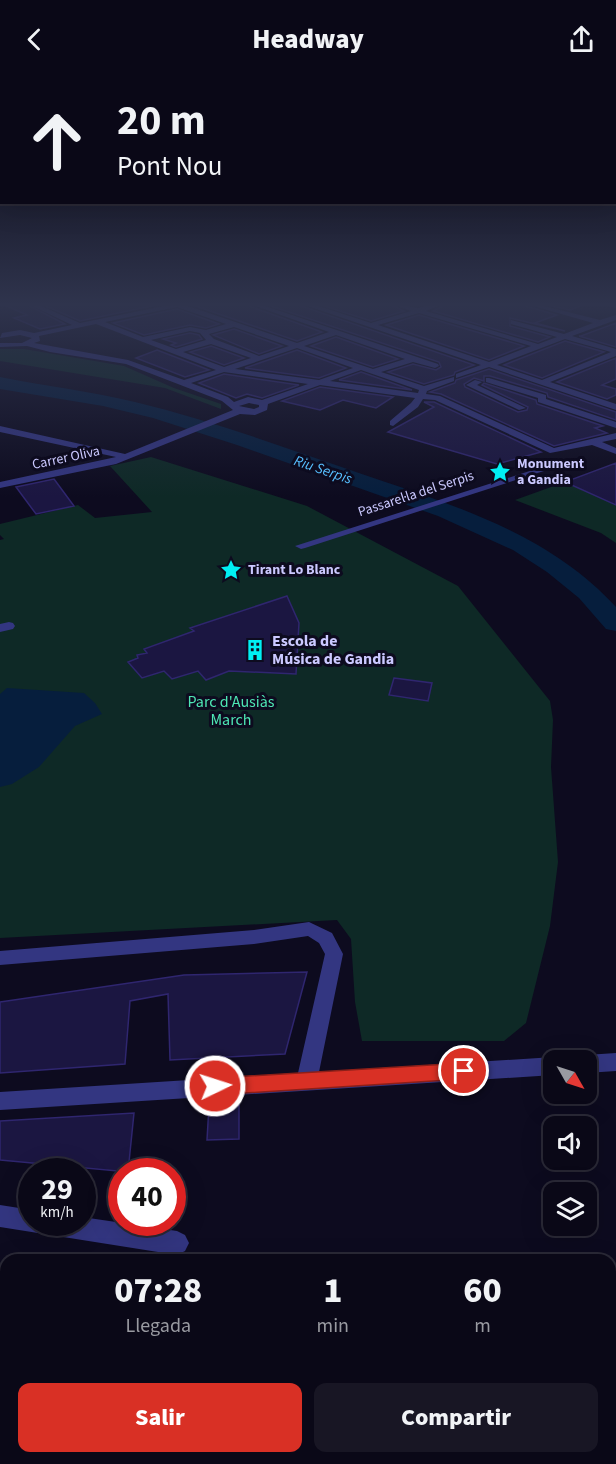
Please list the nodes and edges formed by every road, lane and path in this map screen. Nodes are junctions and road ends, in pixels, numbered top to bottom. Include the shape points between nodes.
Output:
1 (143, 368) edge
2 (218, 368) edge
3 (231, 368) edge
4 (362, 368) joint
5 (385, 368) edge
6 (479, 368) edge
7 (500, 368) edge
8 (581, 368) edge
9 (577, 369) joint
10 (224, 370) junction
11 (374, 371) junction
12 (489, 380) dead end
13 (320, 382) junction
14 (478, 382) dead end
15 (543, 382) junction
16 (184, 383) junction
17 (423, 392) junction
18 (542, 398) junction
19 (616, 407) edge
20 (238, 408) junction
21 (522, 408) junction
22 (490, 421) junction
23 (393, 423) dead end
24 (616, 425) edge
25 (0, 429) edge
26 (616, 436) edge
27 (594, 442) junction
28 (616, 451) edge
29 (131, 455) junction
30 (539, 471) dead end
31 (0, 485) edge
32 (301, 546) dead end
33 (0, 958) edge
34 (616, 1062) edge
35 (597, 1063) edge
36 (543, 1067) edge
37 (312, 1080) junction
38 (0, 1101) edge
39 (0, 1216) edge
40 (18, 1219) edge
41 (96, 1231) edge
42 (177, 1243) dead end

1 - 16 street
2 - 10 street
3 - 10 street
4 - 11 street
4 - 13 street
5 - 11 street
6 - 17 street
7 - 15 street
8 - 9 street
9 - 15 street
10 - 13 street
10 - 16 street
11 - 17 street
12 - 18 street
13 - 17 street
13 - 20 street, Carrer Oliva via 263,403 265,406 258,411
14 - 21 street via 470,386
15 - 19 street
16 - 20 street
17 - 22 street
17 - 23 street via 415,405
18 - 21 street
18 - 24 street
20 - 29 street, Carrer Oliva
21 - 22 street
22 - 27 street via 553,451
25 - 29 street
26 - 27 street
27 - 28 street
29 - 31 street, Carrer Oliva
30 - 32 street, Passarel·la del Serpis
33 - 37 street via 309,929 317,932 332,945 334,954 311,1066
34 - 35 street
36 - 37 street
37 - 38 street
39 - 40 street
41 - 42 street

